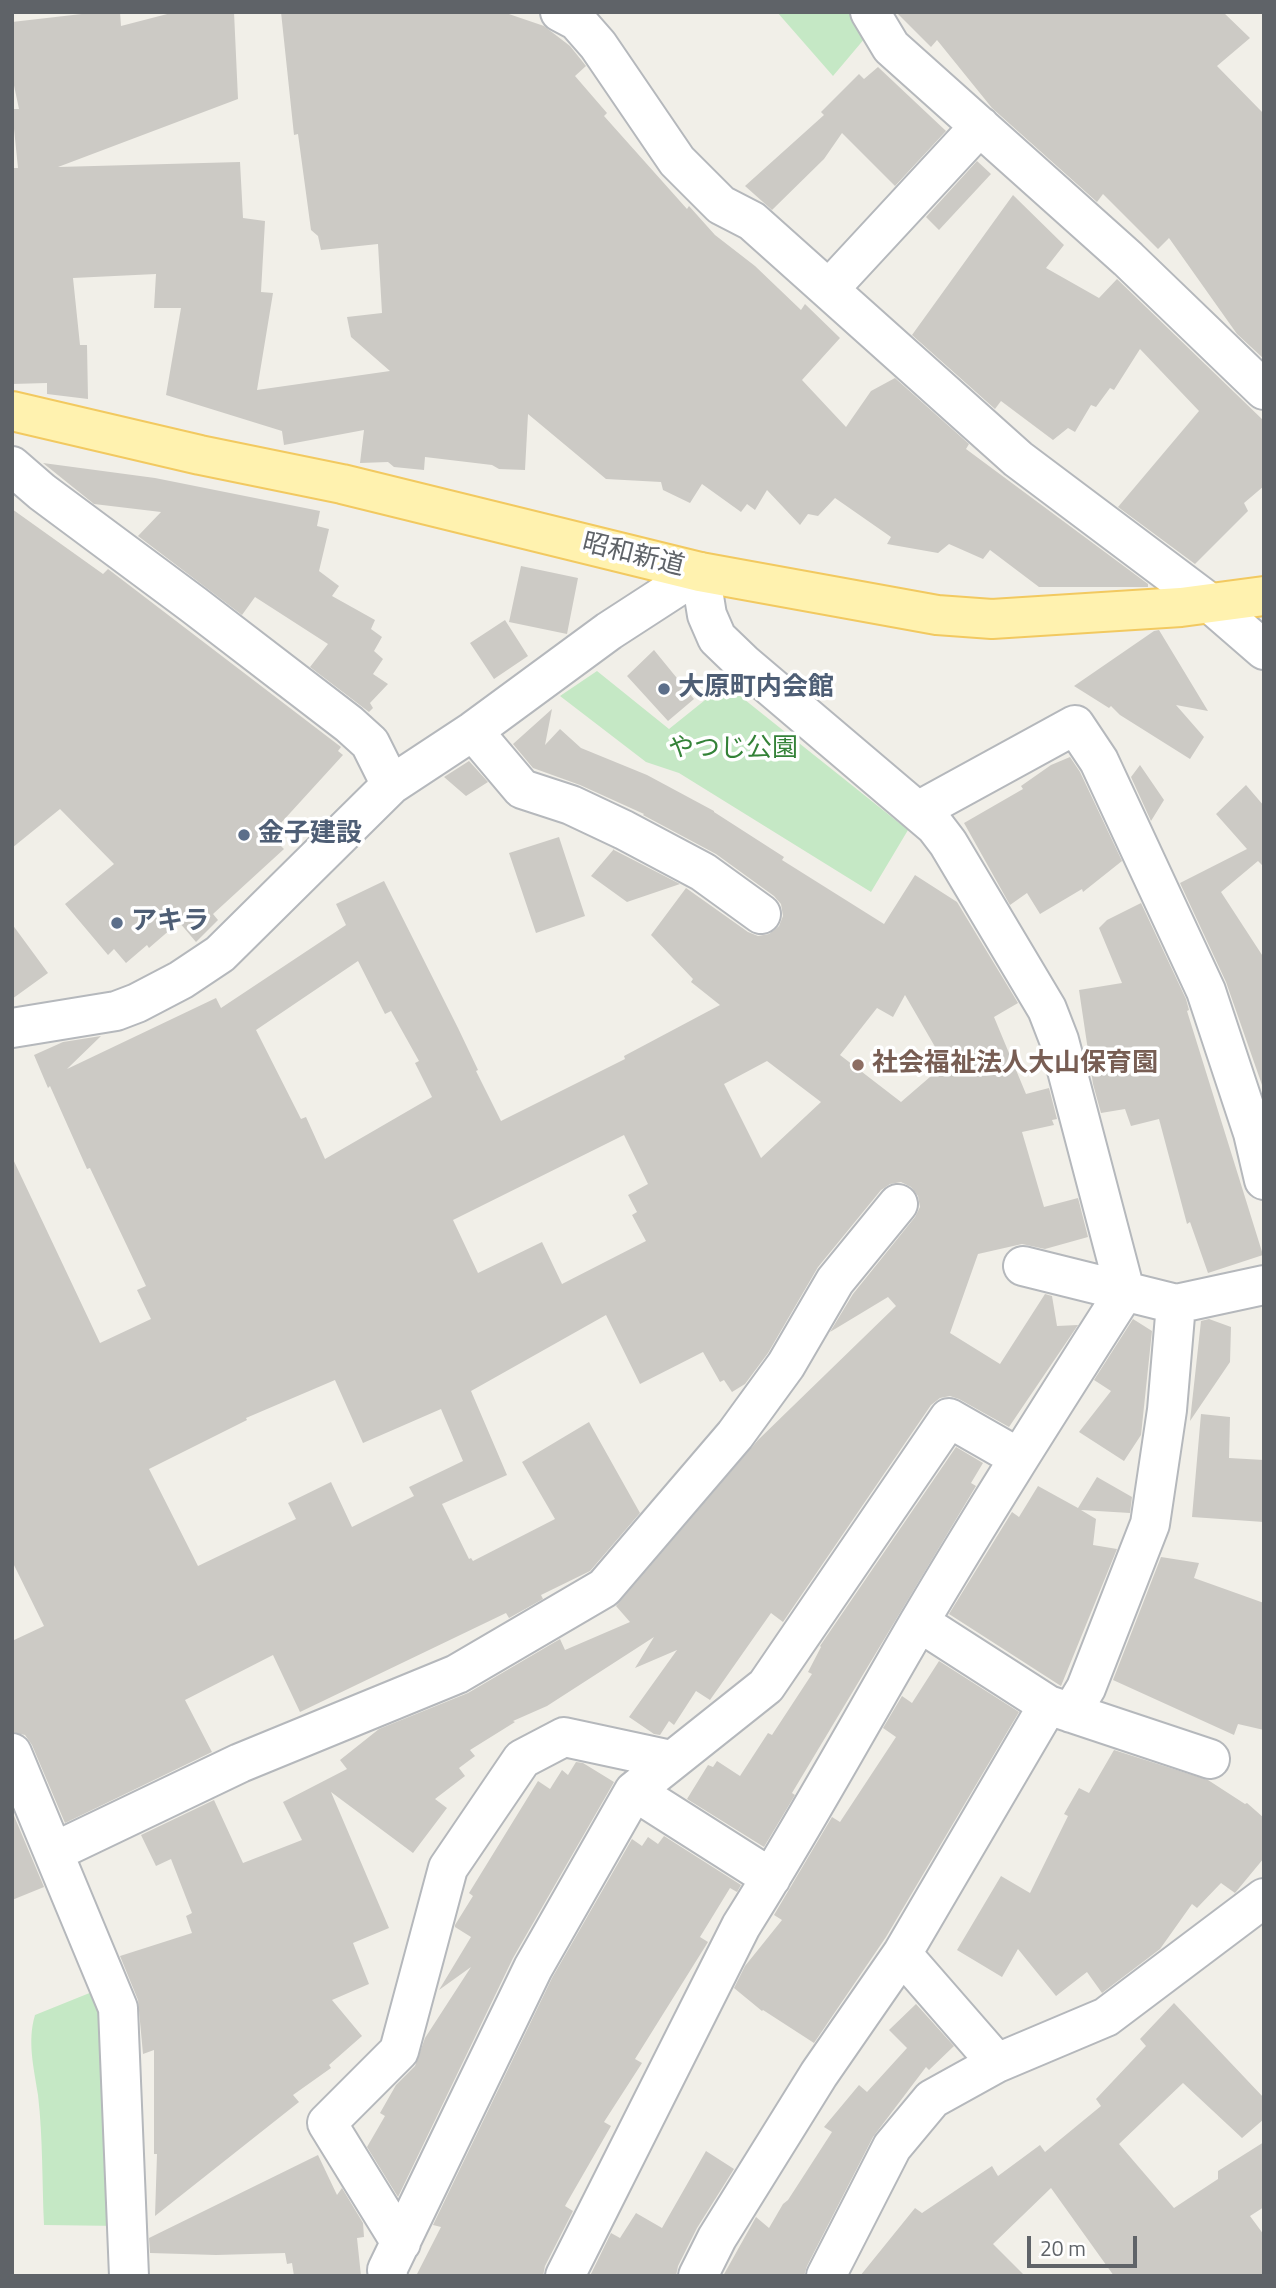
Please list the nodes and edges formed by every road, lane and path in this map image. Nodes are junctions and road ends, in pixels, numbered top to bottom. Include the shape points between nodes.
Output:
1 (560, 12) edge
2 (870, 12) edge
3 (980, 126) junction
4 (830, 289) junction
5 (1264, 390) edge
6 (12, 411) edge
7 (12, 466) edge
8 (700, 572) junction
9 (1264, 596) edge
10 (1211, 604) junction
11 (1264, 650) edge
12 (473, 730) junction
13 (391, 785) junction
14 (918, 811) junction
15 (761, 914) dead end
16 (12, 1028) edge
17 (1264, 1180) edge
18 (898, 1204) dead end
19 (1023, 1266) dead end
20 (1264, 1285) edge
21 (1125, 1291) junction
22 (1176, 1304) junction
23 (1019, 1458) junction
24 (919, 1622) junction
25 (1060, 1709) junction
26 (12, 1753) edge
27 (1210, 1759) dead end
28 (671, 1760) junction
29 (634, 1791) junction
30 (54, 1852) junction
31 (771, 1878) junction
32 (1264, 1898) edge
33 (902, 1954) junction
34 (997, 2063) junction
35 (394, 2259) edge
36 (129, 2276) edge
37 (565, 2276) edge
38 (698, 2276) edge
39 (826, 2276) edge

1 - 4 street via 577,21 598,45 677,161 721,205 752,221
2 - 3 street via 891,47
3 - 4 street
3 - 5 street
4 - 10 street via 1018,458
6 - 8 main road, 昭和新道 via 342,484
7 - 13 street via 349,724 370,743
8 - 10 main road, 昭和新道 via 937,615 992,619
8 - 12 street via 609,631
8 - 14 street via 707,615 717,638
9 - 10 main road, 昭和新道
10 - 11 street
12 - 13 street
12 - 15 street via 522,789 624,830 703,872
13 - 16 street via 220,954 181,980 116,1011
14 - 17 street via 1076,725 1098,761 1206,991
14 - 21 street via 948,844 1046,1009 1059,1040
18 - 30 street via 835,1281 786,1365 735,1435 604,1588 457,1674 240,1763
19 - 21 street
20 - 22 street
21 - 22 street
21 - 23 street
22 - 25 street via 1167,1410 1150,1524 1086,1688
23 - 24 street
23 - 28 street via 949,1418 765,1686
24 - 25 street
24 - 31 street
25 - 27 street
25 - 33 street
26 - 30 street
28 - 29 street
28 - 35 street via 564,1737 522,1759 448,1868 399,2051 327,2123
29 - 31 street
29 - 35 street via 533,1968
30 - 36 street via 118,2008
31 - 37 street via 741,1926
32 - 34 street via 1106,2017
33 - 34 street
33 - 38 street via 818,2074
34 - 39 street via 932,2099 892,2147

